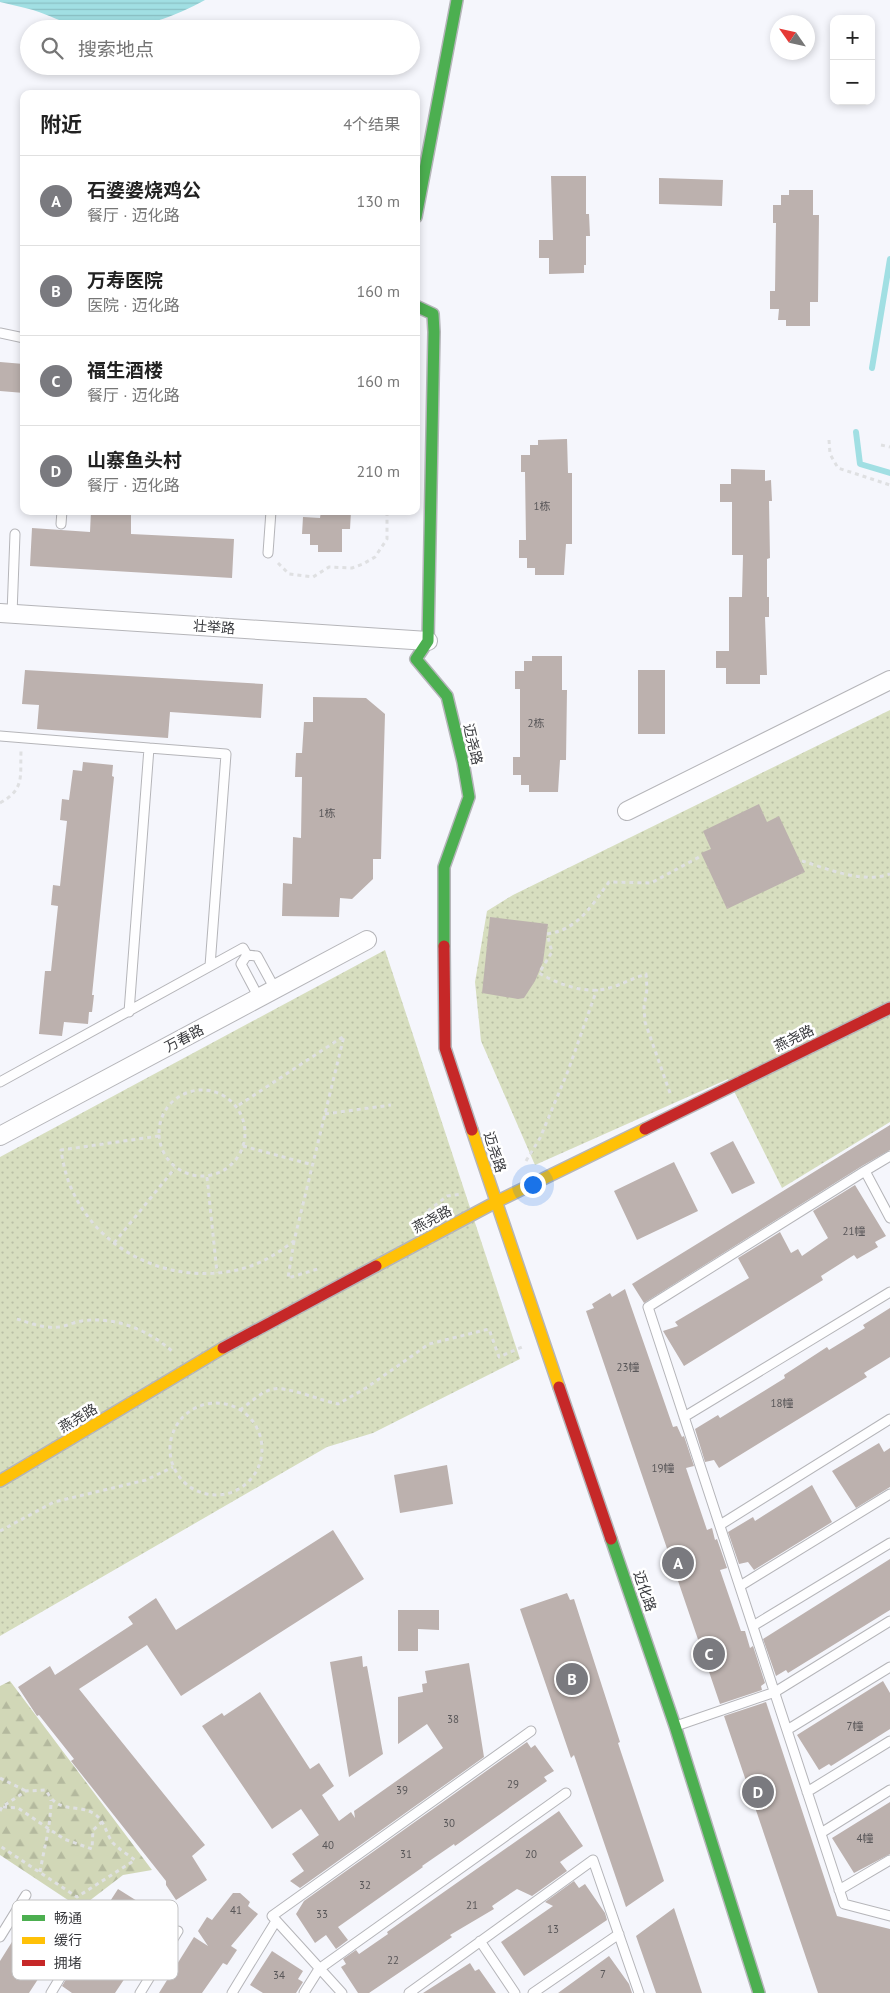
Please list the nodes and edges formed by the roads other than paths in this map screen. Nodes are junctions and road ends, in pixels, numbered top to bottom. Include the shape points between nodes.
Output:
1 (457, 0) edge
2 (420, 196) edge
3 (420, 308) edge
4 (0, 333) edge
5 (20, 337) edge
6 (62, 515) edge
7 (270, 515) edge
8 (61, 524) dead end
9 (16, 534) dead end
10 (268, 553) road end
11 (6, 613) edge
12 (428, 641) junction
13 (890, 680) edge
14 (0, 736) edge
15 (149, 748) junction
16 (627, 811) dead end
17 (367, 940) dead end
18 (246, 955) junction
19 (210, 966) junction
20 (275, 989) junction
21 (259, 998) junction
22 (890, 1008) edge
23 (129, 1012) junction
24 (0, 1082) edge
25 (0, 1136) edge
26 (890, 1156) edge
27 (865, 1171) junction
28 (496, 1202) junction
29 (890, 1218) edge
30 (890, 1292) edge
31 (684, 1417) junction
32 (890, 1419) edge
33 (0, 1481) edge
34 (890, 1494) edge
35 (720, 1525) junction
36 (890, 1543) edge
37 (740, 1586) junction
38 (890, 1622) edge
39 (753, 1626) junction
40 (890, 1667) edge
41 (775, 1692) junction
42 (675, 1726) junction
43 (787, 1730) junction
44 (531, 1731) dead end
45 (890, 1741) edge
46 (890, 1790) edge
47 (807, 1792) junction
48 (566, 1793) dead end
49 (821, 1833) junction
50 (890, 1860) edge
51 (840, 1890) junction
52 (26, 1895) dead end
53 (23, 1900) edge
54 (890, 1916) edge
55 (12, 1918) edge
56 (276, 1921) junction
57 (618, 1934) junction
58 (0, 1937) edge
59 (480, 1942) junction
60 (320, 1969) junction
61 (60, 1980) edge
62 (148, 1980) edge
63 (52, 1993) edge
64 (140, 1993) edge
65 (232, 1993) edge
66 (304, 1993) edge
67 (342, 1993) edge
68 (409, 1993) edge
69 (515, 1993) edge
70 (533, 1993) edge
71 (639, 1993) edge
72 (759, 1993) edge

1 - 2 street
3 - 12 street, 迈尧路 via 433,314
4 - 5 lane
6 - 8 lane
7 - 10 lane
9 - 11 lane
11 - 12 street, 壮举路
12 - 28 street, 迈尧路 via 416,659 447,696 469,797 444,867 445,1048
13 - 16 street
14 - 15 lane
15 - 19 lane via 226,754
15 - 23 lane
17 - 20 street, 万春路
18 - 19 lane via 243,948
18 - 20 lane via 257,956
18 - 21 lane via 241,964
19 - 23 lane
20 - 21 street, 万春路
21 - 25 street, 万春路
22 - 28 street, 燕尧路
23 - 24 lane
26 - 27 lane
27 - 29 lane
27 - 31 lane via 648,1307
28 - 33 street, 燕尧路 via 184,1371
28 - 42 street, 迈化路
30 - 31 lane
31 - 35 lane
32 - 35 lane
34 - 37 lane
35 - 37 lane
36 - 39 lane
37 - 39 lane
38 - 41 lane
39 - 41 lane
40 - 43 lane
41 - 42 lane
41 - 43 lane
42 - 72 street, 迈化路
43 - 47 lane
44 - 56 lane via 272,1916
45 - 47 lane
46 - 49 lane
47 - 49 lane
48 - 60 lane
49 - 51 lane
50 - 51 lane
51 - 54 lane via 844,1904
52 - 53 lane
55 - 58 lane
56 - 60 lane
56 - 65 lane
57 - 59 lane via 593,1860
57 - 70 lane
57 - 71 lane
59 - 68 lane
59 - 69 lane
60 - 66 lane
60 - 67 lane
61 - 63 lane
62 - 64 lane

